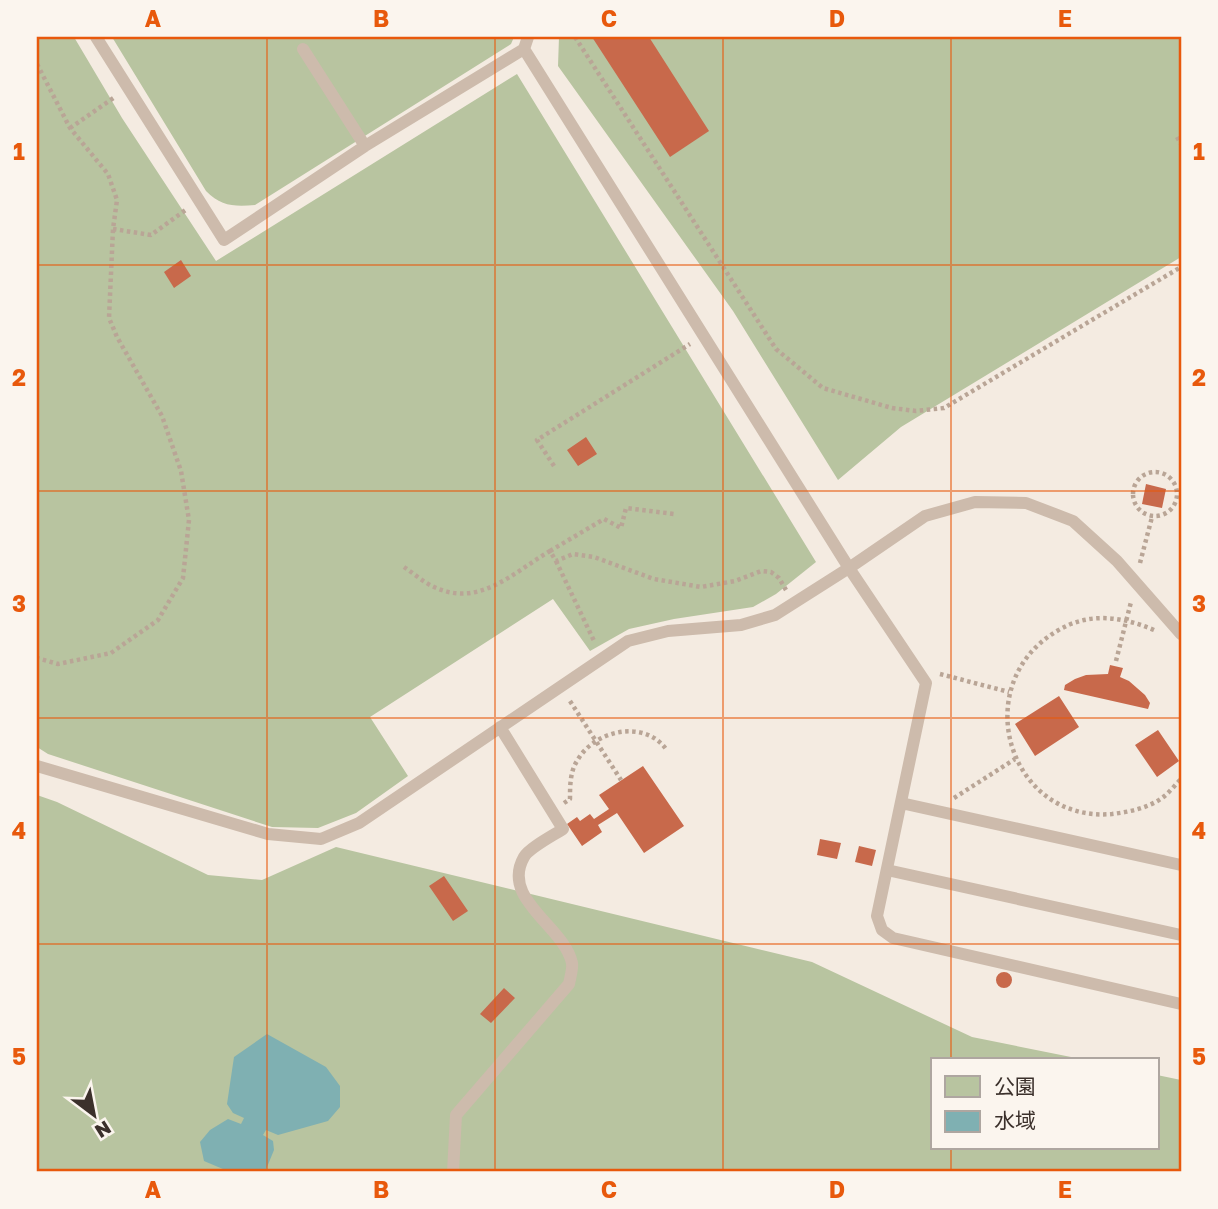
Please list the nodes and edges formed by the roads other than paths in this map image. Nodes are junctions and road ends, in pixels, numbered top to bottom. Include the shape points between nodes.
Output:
1 (96, 37) edge
2 (526, 43) edge
3 (303, 49) dead end
4 (365, 146) junction
5 (849, 568) junction
6 (1181, 634) edge
7 (499, 727) junction
8 (37, 766) edge
9 (901, 803) junction
10 (1181, 865) edge
11 (887, 870) junction
12 (1181, 935) edge
13 (1181, 1004) edge
14 (453, 1172) edge

1 - 4 lane via 224,240
2 - 4 lane
2 - 5 lane
3 - 4 lane
5 - 6 lane via 925,516 975,502 1026,503 1073,521 1117,561
5 - 7 lane via 775,615 741,625 668,631 628,641
5 - 9 lane via 926,683
7 - 8 lane via 359,823 321,839 268,834
7 - 14 lane via 564,829 525,855 518,873 526,902 557,933 572,964 569,984 456,1115
9 - 10 lane
9 - 11 lane
11 - 12 lane
11 - 13 lane via 877,916 882,930 893,938

